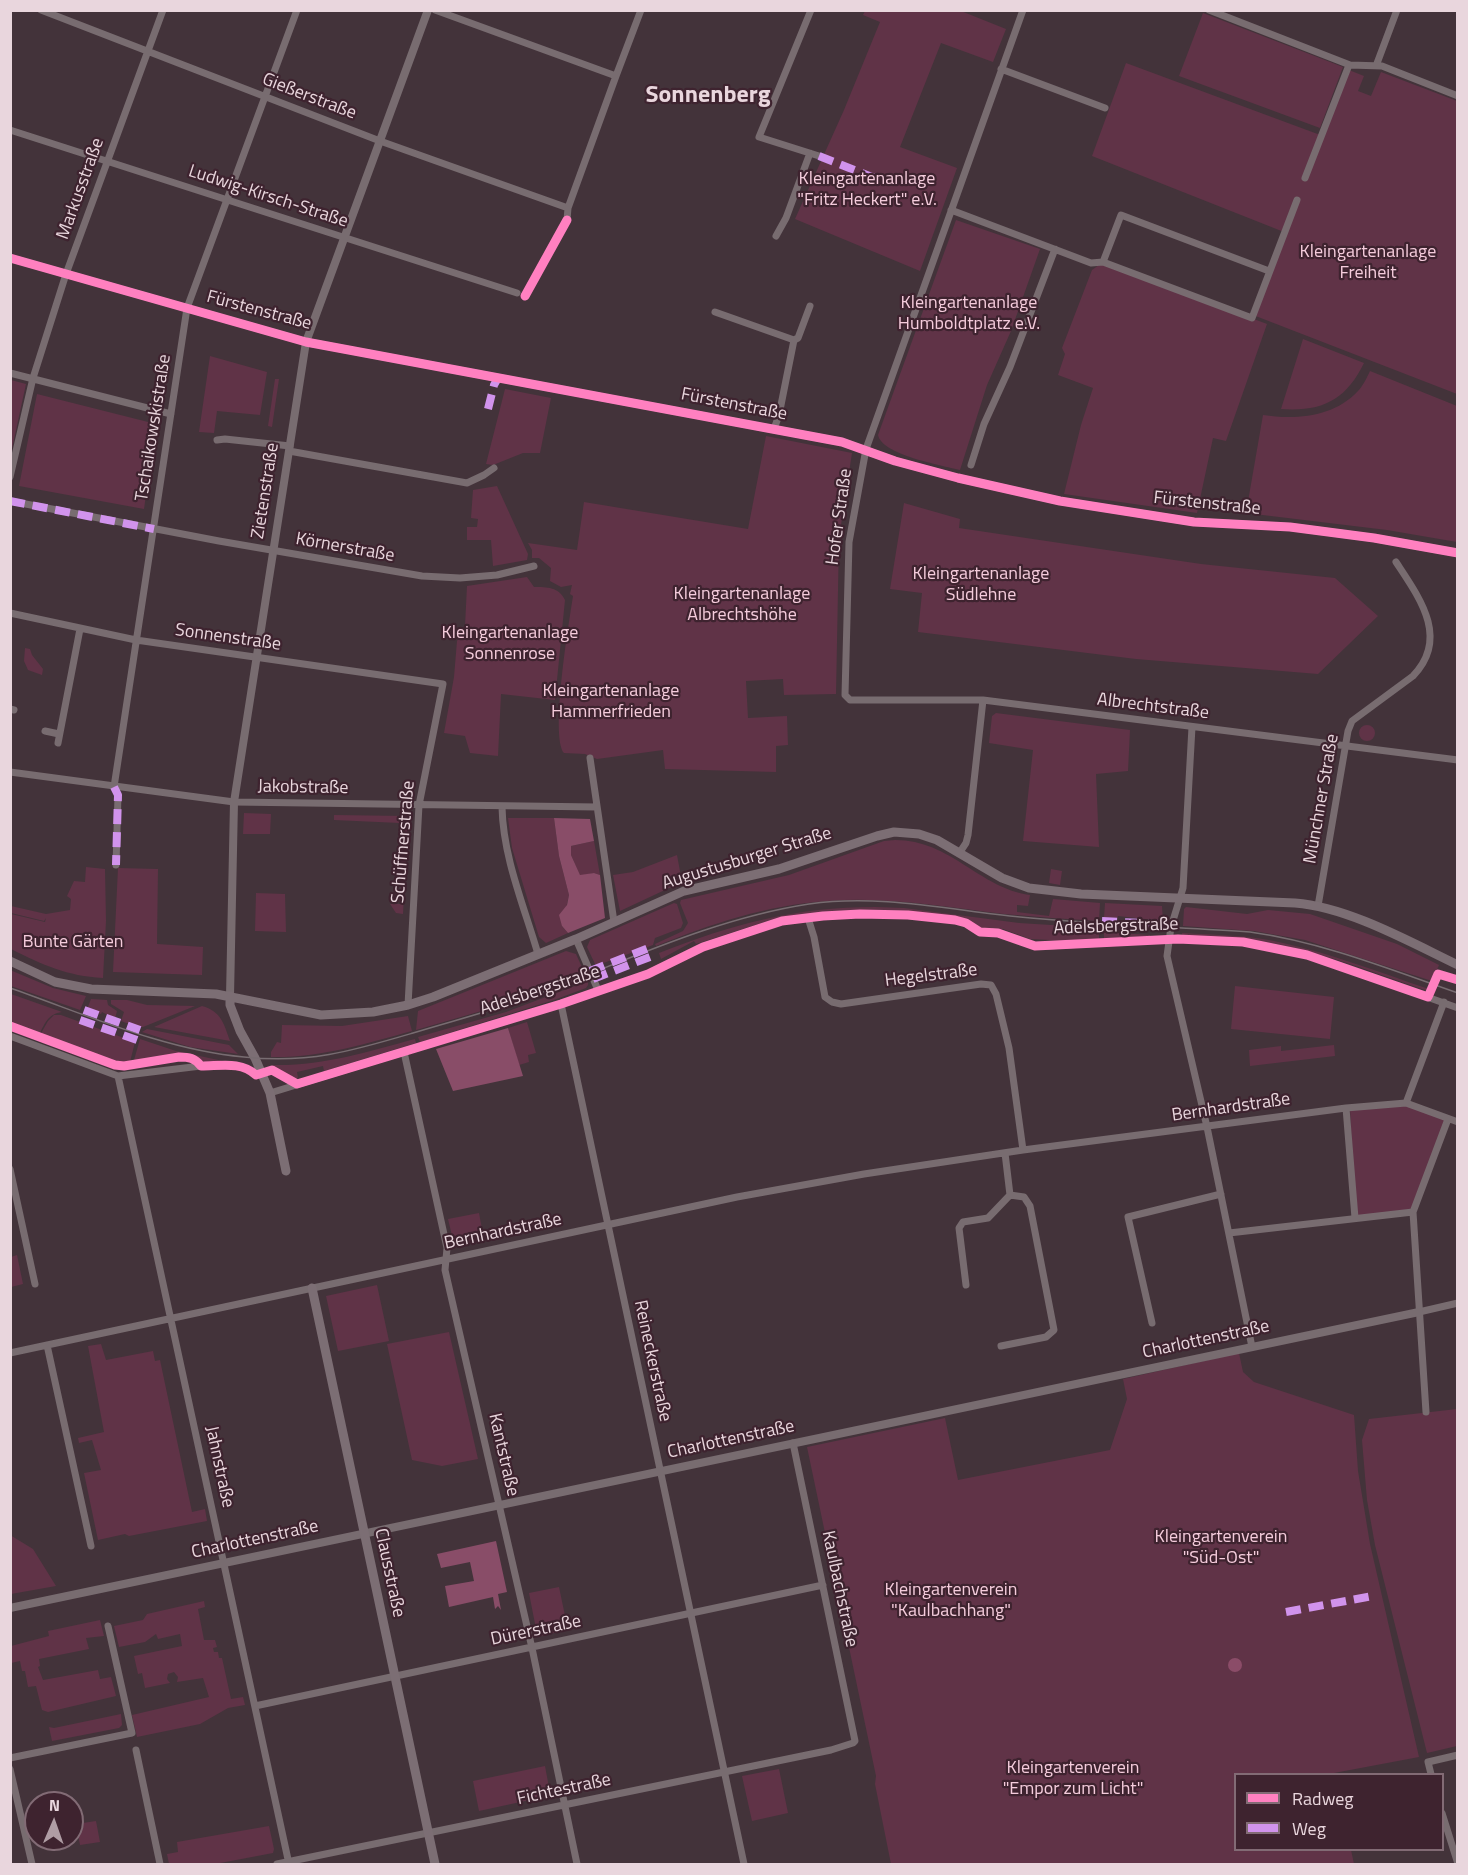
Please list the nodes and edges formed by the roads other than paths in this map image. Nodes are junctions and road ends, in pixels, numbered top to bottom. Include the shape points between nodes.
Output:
1 (41, 10) edge
2 (162, 10) edge
3 (297, 10) edge
4 (428, 10) edge
5 (435, 10) edge
6 (642, 10) edge
7 (811, 10) edge
8 (1023, 10) edge
9 (1209, 10) edge
10 (1397, 10) edge
11 (147, 51) junction
12 (1349, 65) junction
13 (1376, 66) junction
14 (1001, 69) junction
15 (616, 76) junction
16 (1458, 96) edge
17 (266, 97) junction
18 (1105, 108) dead end
19 (10, 130) edge
20 (380, 141) junction
21 (810, 153) junction
22 (819, 156) dead end
23 (107, 160) junction
24 (1305, 178) dead end
25 (227, 200) junction
26 (1297, 200) dead end
27 (568, 208) junction
28 (951, 210) junction
29 (567, 220) dead end
30 (776, 236) dead end
31 (345, 237) junction
32 (1055, 249) junction
33 (10, 258) edge
34 (1103, 262) junction
35 (1269, 271) junction
36 (66, 274) junction
37 (517, 293) dead end
38 (810, 306) dead end
39 (187, 308) junction
40 (715, 312) dead end
41 (794, 340) junction
42 (306, 342) junction
43 (10, 373) edge
44 (33, 378) junction
45 (171, 414) junction
46 (774, 429) junction
47 (217, 440) dead end
48 (290, 448) junction
49 (866, 449) junction
50 (971, 465) dead end
51 (494, 468) dead end
52 (10, 477) edge
53 (10, 501) edge
54 (153, 529) junction
55 (273, 550) junction
56 (1458, 553) edge
57 (1396, 562) dead end
58 (534, 566) dead end
59 (10, 613) edge
60 (80, 629) junction
61 (136, 640) junction
62 (256, 657) junction
63 (443, 684) joint
64 (845, 695) joint
65 (983, 700) junction
66 (1192, 727) junction
67 (45, 731) dead end
68 (59, 734) junction
69 (58, 743) dead end
70 (1346, 746) junction
71 (590, 758) dead end
72 (1458, 760) edge
73 (10, 772) edge
74 (114, 787) junction
75 (234, 802) junction
76 (419, 805) junction
77 (502, 807) junction
78 (597, 807) junction
79 (960, 852) junction
80 (116, 865) dead end
81 (1180, 898) junction
82 (1318, 906) junction
83 (808, 918) joint
84 (614, 922) junction
85 (993, 932) dead end
86 (576, 939) junction
87 (1169, 940) junction
88 (1243, 942) dead end
89 (538, 954) junction
90 (1320, 959) dead end
91 (10, 962) edge
92 (1458, 965) edge
93 (598, 990) junction
94 (230, 996) junction
95 (1444, 1002) junction
96 (561, 1004) junction
97 (408, 1005) junction
98 (1458, 1008) edge
99 (10, 1036) edge
100 (404, 1053) junction
101 (201, 1066) dead end
102 (118, 1076) junction
103 (270, 1092) junction
104 (1406, 1102) junction
105 (1346, 1108) junction
106 (1448, 1119) junction
107 (1458, 1122) edge
108 (1207, 1127) junction
109 (1023, 1150) junction
110 (1005, 1153) junction
111 (10, 1168) edge
112 (286, 1171) dead end
113 (1221, 1194) junction
114 (1010, 1195) junction
115 (1413, 1212) junction
116 (1355, 1218) junction
117 (608, 1224) junction
118 (1229, 1233) junction
119 (446, 1259) junction
120 (35, 1284) dead end
121 (966, 1285) dead end
122 (312, 1288) junction
123 (1458, 1303) edge
124 (1419, 1312) junction
125 (170, 1319) junction
126 (1152, 1323) dead end
127 (47, 1345) junction
128 (1001, 1346) dead end
129 (1252, 1347) junction
130 (10, 1353) edge
131 (1426, 1412) dead end
132 (794, 1443) junction
133 (660, 1472) junction
134 (498, 1506) junction
135 (364, 1534) junction
136 (91, 1546) dead end
137 (224, 1563) junction
138 (823, 1586) junction
139 (10, 1608) edge
140 (690, 1614) junction
141 (108, 1626) dead end
142 (532, 1648) junction
143 (395, 1676) junction
144 (255, 1706) junction
145 (855, 1741) joint
146 (136, 1750) dead end
147 (1458, 1755) edge
148 (10, 1758) edge
149 (10, 1769) edge
150 (724, 1772) junction
151 (1431, 1773) edge
152 (564, 1805) junction
153 (1444, 1816) edge
154 (428, 1833) junction
155 (289, 1863) edge
156 (32, 1864) edge
157 (160, 1864) edge
158 (277, 1864) edge
159 (435, 1864) edge
160 (577, 1864) edge
161 (744, 1864) edge
162 (1458, 1864) edge

1 - 11 street, Gießerstraße
2 - 11 street, Markusstraße
3 - 17 street, Tschaikowskistraße
4 - 20 street, Zietenstraße
5 - 15 street
6 - 15 street
7 - 21 street via 759,137
8 - 14 street, Hofer Straße
9 - 12 street
10 - 13 street
11 - 17 street, Gießerstraße
11 - 23 street, Markusstraße
12 - 13 street
12 - 24 street
13 - 16 street
14 - 18 street
14 - 28 street, Hofer Straße
15 - 27 street
17 - 20 street, Gießerstraße
17 - 25 street, Tschaikowskistraße
19 - 23 street, Ludwig-Kirsch-Straße
20 - 27 street, Gießerstraße
20 - 31 street, Zietenstraße
21 - 22 street
21 - 30 street
23 - 25 street, Ludwig-Kirsch-Straße
23 - 36 street, Markusstraße
25 - 31 street, Ludwig-Kirsch-Straße
25 - 39 street, Tschaikowskistraße
26 - 35 street
27 - 29 street
28 - 32 street
28 - 49 street, Hofer Straße
31 - 37 street, Ludwig-Kirsch-Straße
31 - 42 street, Zietenstraße
32 - 34 street via 1091,263
32 - 50 street
33 - 36 street, Fürstenstraße
34 - 35 street via 1251,318
34 - 35 street via 1121,214
36 - 39 street, Fürstenstraße
36 - 44 street, Markusstraße
38 - 41 street
39 - 42 street, Fürstenstraße
39 - 45 street, Tschaikowskistraße
40 - 41 street
41 - 46 street
42 - 46 street, Fürstenstraße
42 - 48 street, Zietenstraße
43 - 44 street
44 - 45 street
44 - 52 street, Markusstraße
45 - 54 street, Tschaikowskistraße
46 - 49 street, Fürstenstraße
47 - 48 street
48 - 51 street via 467,483
48 - 55 street, Zietenstraße
49 - 56 street, Fürstenstraße via 975,483 1060,501 1194,522 1290,527
49 - 64 street, Hofer Straße via 847,563
53 - 54 street, Körnerstraße
54 - 55 street, Körnerstraße
54 - 61 street, Tschaikowskistraße
55 - 58 street, Körnerstraße via 422,576 497,575
55 - 62 street, Zietenstraße
57 - 70 street, Münchner Straße via 1430,624 1428,650 1422,667 1413,676 1352,721
59 - 60 street, Sonnenstraße
60 - 61 street, Sonnenstraße
60 - 68 street
61 - 62 street, Sonnenstraße
61 - 74 street, Tschaikowskistraße
62 - 63 street, Sonnenstraße
62 - 75 street, Zietenstraße
63 - 76 street, Schüffnerstraße
64 - 65 street, Albrechtstraße via 850,700
65 - 66 street, Albrechtstraße
65 - 79 street via 968,835
66 - 70 street, Albrechtstraße
66 - 81 street
67 - 68 street
68 - 69 street
70 - 72 street, Albrechtstraße
70 - 82 street, Münchner Straße
71 - 78 street
73 - 74 street, Jakobstraße
74 - 75 street, Jakobstraße
74 - 80 street, Tschaikowskistraße via 118,795
75 - 76 street, Jakobstraße
75 - 94 street, Zietenstraße
76 - 77 street, Jakobstraße
76 - 97 street, Schüffnerstraße
77 - 78 street, Jakobstraße
77 - 89 street via 507,847
78 - 84 street
79 - 81 main road, Augustusburger Straße via 1002,878 1029,888
79 - 84 main road, Augustusburger Straße via 919,834 886,833 779,869 684,891
81 - 82 main road, Augustusburger Straße
81 - 87 street
82 - 92 main road, Augustusburger Straße via 1382,929
83 - 93 street, Adelsbergstraße via 782,921 703,947 648,974
83 - 109 street, Hegelstraße via 822,988 832,1002 991,985 1009,1048
84 - 86 main road, Augustusburger Straße
85 - 87 street, Adelsbergstraße via 1035,946
86 - 89 main road, Augustusburger Straße
86 - 93 street
87 - 88 street, Adelsbergstraße
87 - 108 street via 1167,956
89 - 97 main road, Augustusburger Straße
90 - 95 street
91 - 94 main road, Augustusburger Straße via 55,982 77,987
93 - 96 street, Adelsbergstraße
94 - 97 main road, Augustusburger Straße via 321,1015
94 - 103 main road via 240,1031
95 - 98 street
95 - 104 street
96 - 100 street, Adelsbergstraße
96 - 117 street, Reineckerstraße
99 - 102 street
100 - 103 street, Adelsbergstraße
100 - 119 street, Kantstraße via 447,1248
101 - 102 street
102 - 125 street, Jahnstraße
103 - 112 main road
104 - 105 street, Bernhardstraße
104 - 106 street, Bernhardstraße
105 - 108 street, Bernhardstraße
105 - 116 street
106 - 107 street, Bernhardstraße
106 - 115 street
108 - 109 street, Bernhardstraße
108 - 113 street
109 - 110 street, Bernhardstraße
110 - 114 street
110 - 117 street, Bernhardstraße via 798,1185
111 - 120 street
113 - 118 street
113 - 126 street via 1128,1217
114 - 121 street via 988,1218 963,1222 959,1228
114 - 128 street via 1024,1197 1030,1206 1054,1330 1046,1337
115 - 116 street
115 - 124 street
116 - 118 street
117 - 119 street, Bernhardstraße
117 - 133 street, Reineckerstraße
118 - 129 street
119 - 122 street, Bernhardstraße
119 - 134 street, Kantstraße via 445,1270
122 - 125 street, Bernhardstraße
122 - 135 main road, Clausstraße
123 - 124 street, Charlottenstraße
124 - 129 street, Charlottenstraße
124 - 131 street
125 - 127 street, Bernhardstraße
125 - 137 street, Jahnstraße
127 - 130 street, Bernhardstraße
127 - 136 street
129 - 132 street, Charlottenstraße
132 - 133 street, Charlottenstraße
132 - 138 street, Kaulbachstraße
133 - 134 street, Charlottenstraße
133 - 140 street, Reineckerstraße
134 - 135 street, Charlottenstraße
134 - 142 street, Kantstraße
135 - 137 street, Charlottenstraße
135 - 143 main road, Clausstraße
137 - 139 street, Charlottenstraße
137 - 144 street, Jahnstraße
138 - 140 street, Dürerstraße
138 - 145 street, Kaulbachstraße
140 - 142 street, Dürerstraße
140 - 150 street, Reineckerstraße
141 - 148 street via 132,1733
142 - 143 street, Dürerstraße
142 - 152 street, Kantstraße
143 - 144 street, Dürerstraße
143 - 154 main road, Clausstraße
144 - 155 street, Jahnstraße
145 - 150 street, Fichtestraße via 850,1746
146 - 157 street
147 - 151 street via 1428,1762
149 - 156 street
150 - 152 street, Fichtestraße
150 - 161 street, Reineckerstraße
152 - 154 street, Fichtestraße
152 - 160 street, Kantstraße
153 - 162 street
154 - 155 street, Fichtestraße
154 - 159 main road, Clausstraße
155 - 158 street, Fichtestraße

